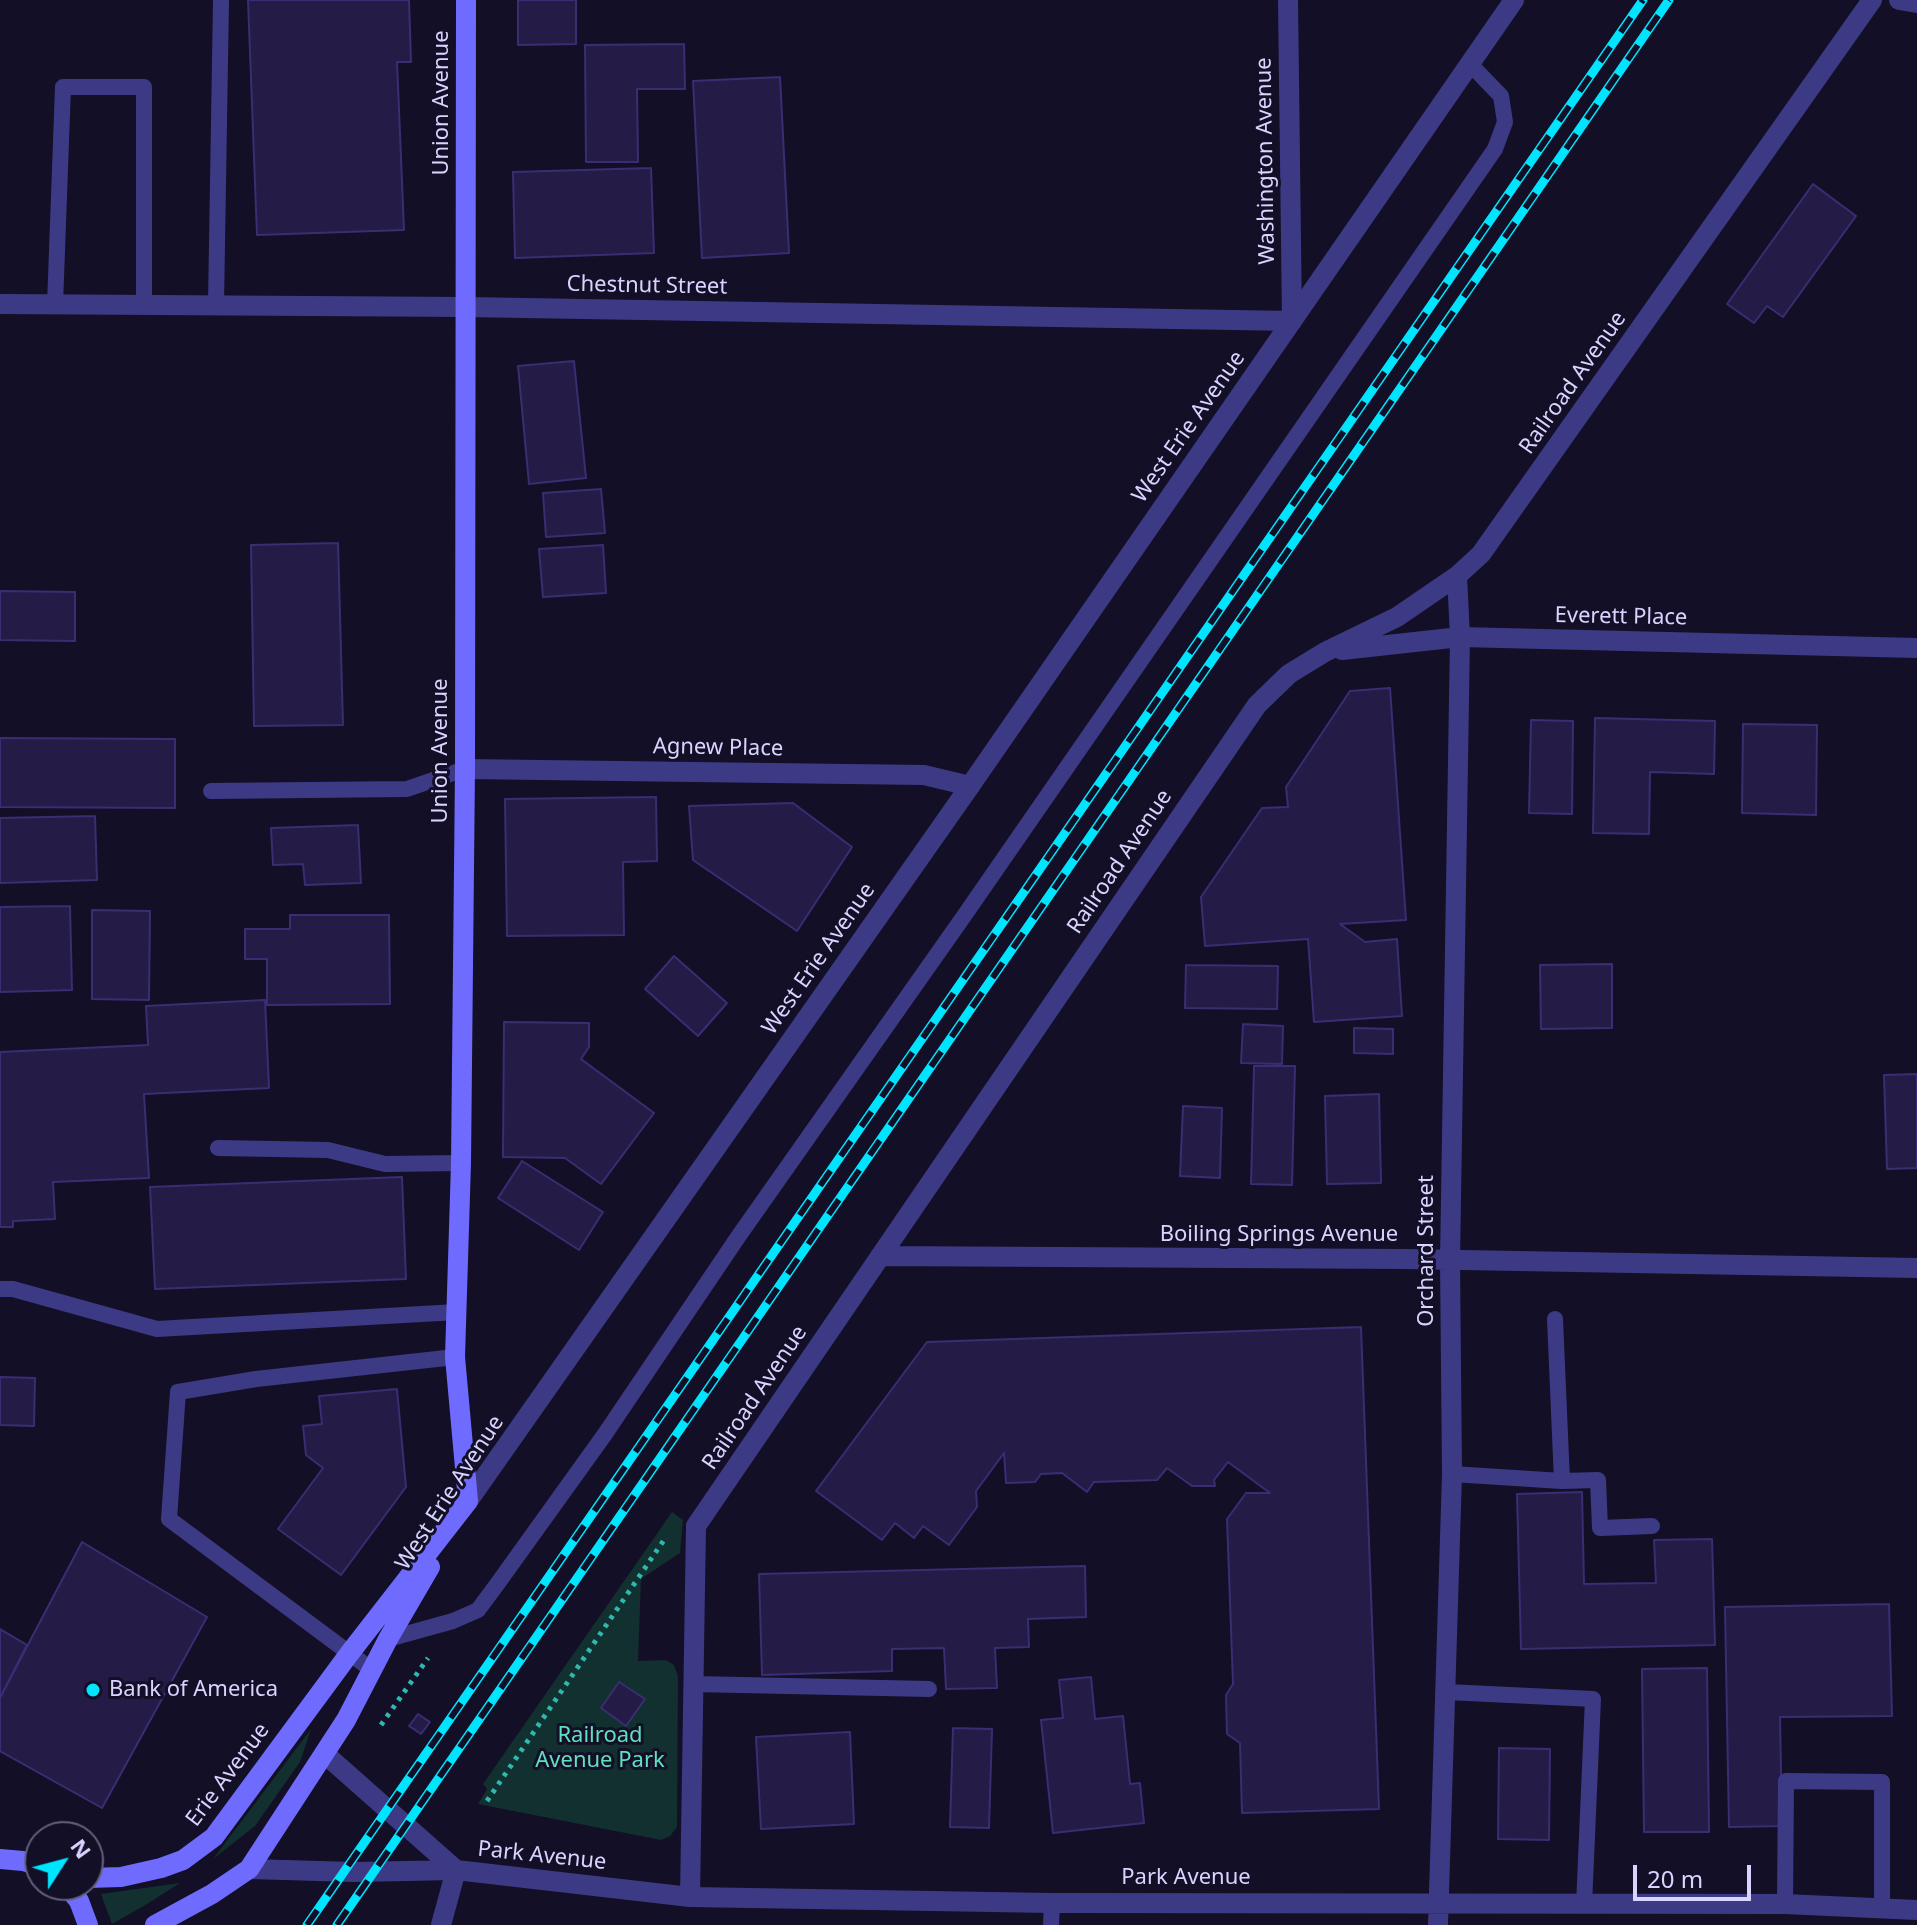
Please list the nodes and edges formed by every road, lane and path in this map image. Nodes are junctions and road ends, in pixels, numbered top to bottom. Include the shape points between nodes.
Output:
1 (221, 0) edge
2 (466, 0) edge
3 (1288, 0) edge
4 (1514, 0) edge
5 (1872, 0) edge
6 (1899, 0) edge
7 (1917, 3) edge
8 (1470, 64) junction
9 (0, 304) edge
10 (55, 305) junction
11 (144, 305) junction
12 (216, 305) junction
13 (465, 307) junction
14 (1292, 321) junction
15 (1457, 576) junction
16 (1460, 637) junction
17 (1917, 648) edge
18 (1325, 652) junction
19 (465, 769) junction
20 (970, 786) junction
21 (211, 791) dead end
22 (218, 1148) dead end
23 (461, 1163) junction
24 (880, 1256) junction
25 (1450, 1260) junction
26 (1917, 1268) edge
27 (0, 1289) edge
28 (457, 1312) junction
29 (1555, 1319) dead end
30 (455, 1357) junction
31 (1452, 1474) junction
32 (1562, 1481) junction
33 (468, 1501) junction
34 (696, 1526) junction
35 (1652, 1526) dead end
36 (453, 1621) junction
37 (388, 1639) junction
38 (349, 1654) junction
39 (372, 1670) junction
40 (694, 1684) junction
41 (929, 1689) dead end
42 (1447, 1692) junction
43 (375, 1732) dead end
44 (326, 1755) junction
45 (487, 1801) dead end
46 (1, 1857) edge
47 (24, 1862) edge
48 (249, 1869) junction
49 (456, 1870) junction
50 (104, 1878) edge
51 (690, 1897) junction
52 (79, 1901) edge
53 (1440, 1902) junction
54 (1052, 1903) junction
55 (1785, 1904) junction
56 (1584, 1905) junction
57 (1882, 1909) junction
58 (183, 1910) junction
59 (1917, 1910) edge
60 (88, 1925) edge
61 (155, 1925) edge
62 (165, 1925) edge
63 (441, 1925) edge
64 (1051, 1925) edge
65 (1438, 1925) edge

1 - 12 lane
2 - 13 main road, Union Avenue
3 - 14 street, Washington Avenue
4 - 8 street, West Erie Avenue
5 - 15 street, Railroad Avenue via 1481,554
6 - 7 street
8 - 14 street, West Erie Avenue
8 - 36 lane via 1501,96 1505,122 1495,149 605,1434 478,1610
9 - 10 street, Chestnut Street
10 - 11 street, Chestnut Street
10 - 11 lane via 63,87 144,87
11 - 12 street, Chestnut Street
12 - 13 street, Chestnut Street
13 - 14 street, Chestnut Street
13 - 19 main road, Union Avenue
14 - 20 street, West Erie Avenue
15 - 16 street, Orchard Street
15 - 18 street, Railroad Avenue via 1397,617
16 - 17 street, Everett Place
16 - 18 street, Everett Place
16 - 25 street, Orchard Street
18 - 24 street, Railroad Avenue via 1289,674 1257,705
19 - 20 street, Agnew Place via 924,775
19 - 21 lane via 407,789
19 - 23 main road, Union Avenue
20 - 33 street, West Erie Avenue
22 - 23 lane via 328,1150 385,1164
23 - 28 main road, Union Avenue
24 - 25 street, Boiling Springs Avenue
24 - 34 street, Railroad Avenue
25 - 26 street, Boiling Springs Avenue
25 - 31 street, Orchard Street
27 - 28 lane via 157,1329
28 - 30 main road, Union Avenue
29 - 32 lane
30 - 33 main road, Union Avenue
30 - 38 lane via 178,1392 169,1519
31 - 32 lane
31 - 42 street, Orchard Street
32 - 35 lane via 1598,1480 1600,1528
33 - 37 main road, West Erie Avenue
33 - 38 main road, Erie Avenue
34 - 40 street
34 - 45 path via 674,1525
36 - 37 lane
36 - 43 path
37 - 39 main road, West Erie Avenue
38 - 39 lane
38 - 50 main road, Erie Avenue via 201,1849 143,1873
39 - 44 main road, West Erie Avenue
40 - 41 lane
40 - 51 street
42 - 53 street, Orchard Street
42 - 56 lane via 1593,1699
44 - 48 main road, West Erie Avenue
44 - 49 street, Park Avenue
46 - 47 main road
48 - 49 street, Park Avenue
48 - 58 main road, West Erie Avenue
49 - 51 street, Park Avenue
49 - 63 street
51 - 54 street, Park Avenue
52 - 60 main road
53 - 54 street, Park Avenue
53 - 56 street, Park Avenue
53 - 65 street, Orchard Street
54 - 64 lane
55 - 56 street, Park Avenue
55 - 57 street, Park Avenue
55 - 57 lane via 1786,1781 1882,1782
57 - 59 street, Park Avenue
58 - 61 main road, West Erie Avenue
58 - 62 lane

